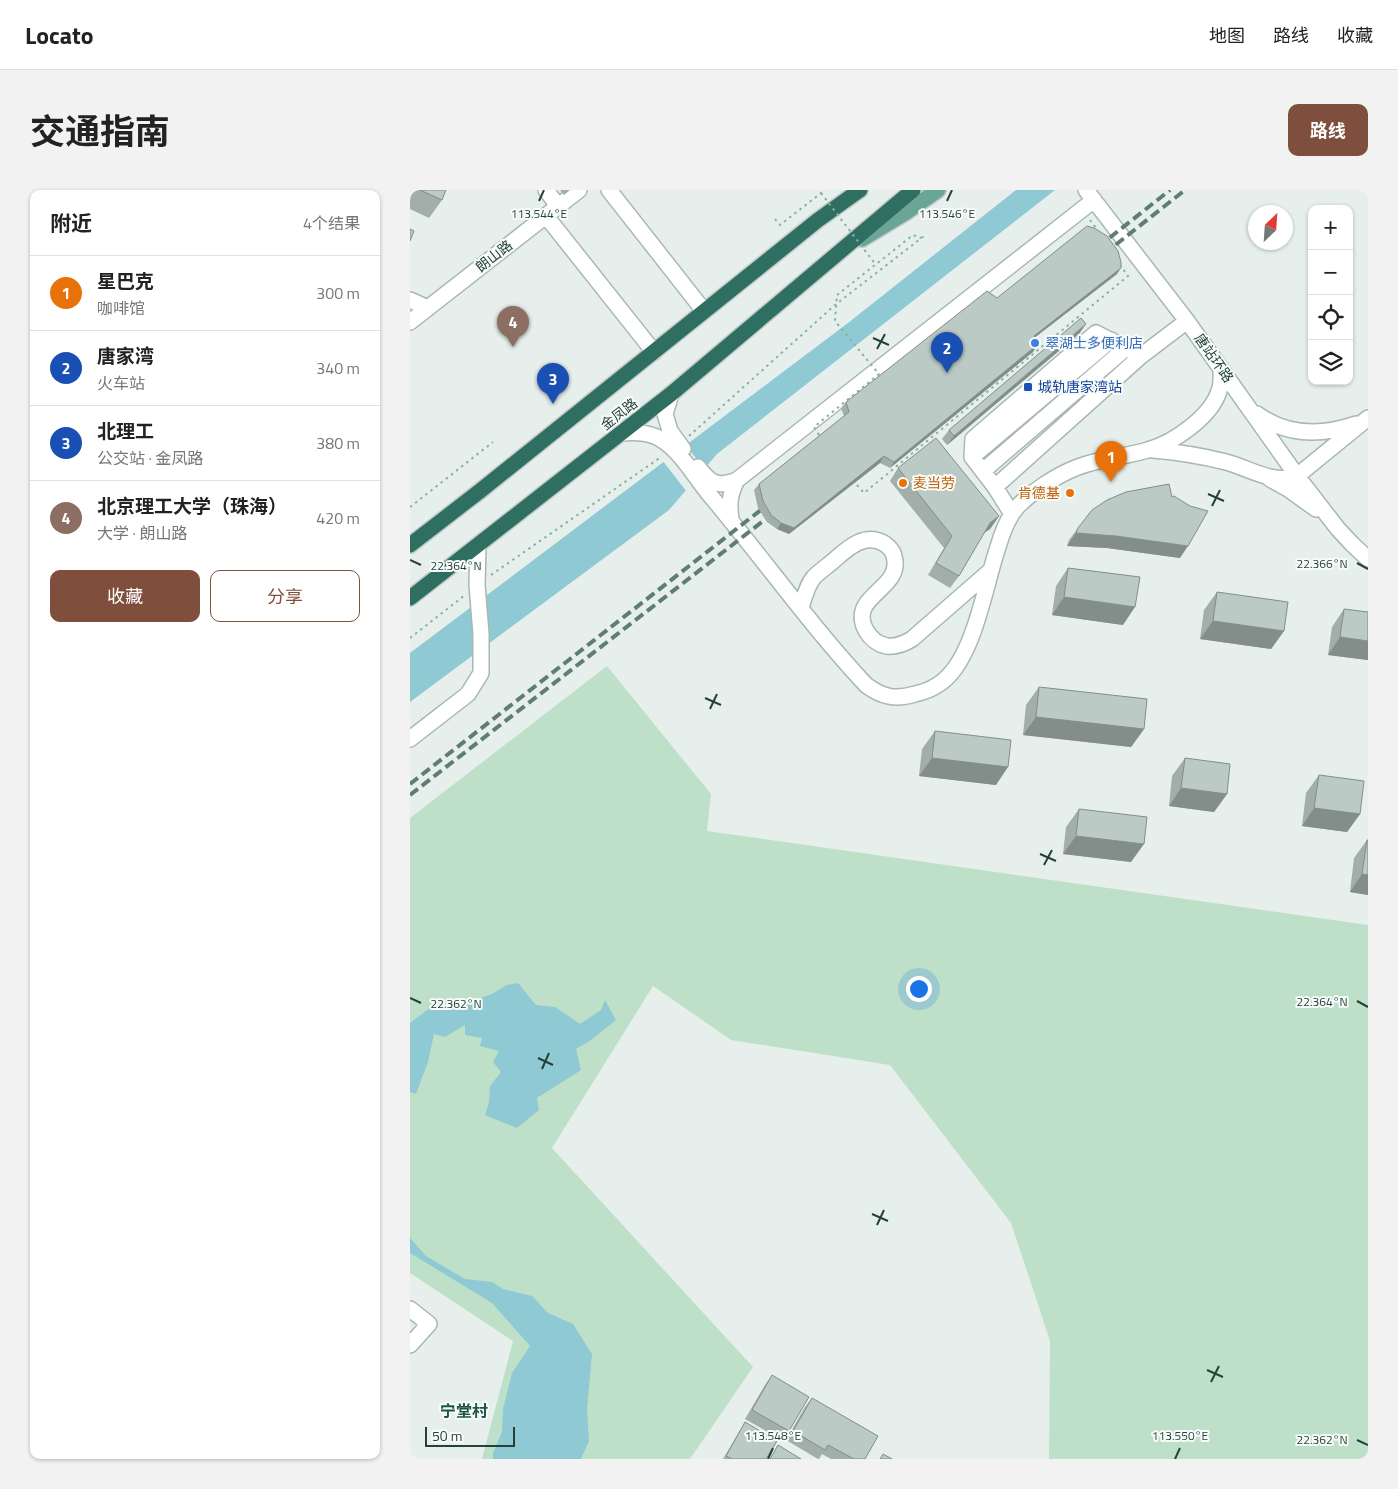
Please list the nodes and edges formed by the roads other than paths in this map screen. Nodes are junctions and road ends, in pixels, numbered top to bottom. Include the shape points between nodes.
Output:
1 (546, 190) edge
2 (579, 190) edge
3 (609, 190) edge
4 (851, 190) edge
5 (860, 190) edge
6 (913, 190) edge
7 (938, 190) edge
8 (1090, 195) edge
9 (558, 206) junction
10 (546, 216) junction
11 (818, 220) junction
12 (843, 250) junction
13 (410, 300) edge
14 (428, 308) junction
15 (704, 311) junction
16 (1187, 320) junction
17 (410, 322) edge
18 (1126, 348) junction
19 (654, 352) junction
20 (1141, 356) junction
21 (1220, 369) junction
22 (671, 394) junction
23 (1248, 407) junction
24 (1366, 420) edge
25 (622, 433) junction
26 (676, 447) junction
27 (1149, 450) junction
28 (983, 471) junction
29 (1260, 474) junction
30 (1297, 476) junction
31 (737, 480) junction
32 (705, 483) junction
33 (995, 487) junction
34 (1012, 514) junction
35 (731, 520) junction
36 (1338, 528) junction
37 (410, 545) edge
38 (478, 546) junction
39 (1368, 559) edge
40 (990, 571) junction
41 (410, 598) edge
42 (800, 608) junction
43 (410, 739) edge
44 (410, 1309) edge
45 (410, 1345) edge

1 - 9 street
2 - 9 street, 朗山路
3 - 15 street
4 - 11 main road
5 - 11 highway, 金凤路
6 - 12 highway, 金凤路
7 - 12 main road
8 - 16 street, 唐站环路
8 - 31 street
9 - 10 street, 朗山路
10 - 14 street, 朗山路
10 - 19 street
11 - 15 highway, 金凤路
12 - 22 highway, 金凤路
13 - 14 street
14 - 17 street, 朗山路
15 - 19 highway, 金凤路
16 - 20 street
16 - 21 street, 唐站环路
18 - 20 street
18 - 28 street
18 - 28 street via 1096,332 973,439 972,457
19 - 37 highway, 金凤路
20 - 33 street
21 - 23 street, 唐站环路
21 - 27 street via 1219,391 1204,414 1187,429
22 - 25 highway, 金凤路
22 - 26 street via 665,414
23 - 24 street via 1268,422 1301,433 1337,430
23 - 30 street, 唐站环路
24 - 30 street
25 - 26 street via 640,432
25 - 38 highway, 金凤路
26 - 32 street
27 - 29 street via 1191,454
27 - 34 street via 1077,467 1034,492
28 - 33 street
29 - 30 street via 1278,479
29 - 36 street via 1302,498
30 - 36 street, 唐站环路
31 - 32 street via 726,485
31 - 35 street via 729,504
32 - 35 street
33 - 34 street
34 - 40 street
35 - 42 street
36 - 39 street
38 - 41 highway, 金凤路
38 - 43 street via 481,673 468,694
40 - 42 street via 977,621 957,665 940,684 908,696 887,697 866,685
40 - 42 street via 912,639 898,646 876,642 870,638 863,623 866,604 889,581 895,568 892,551 880,542 864,540 853,544 813,578
44 - 45 street via 429,1324

